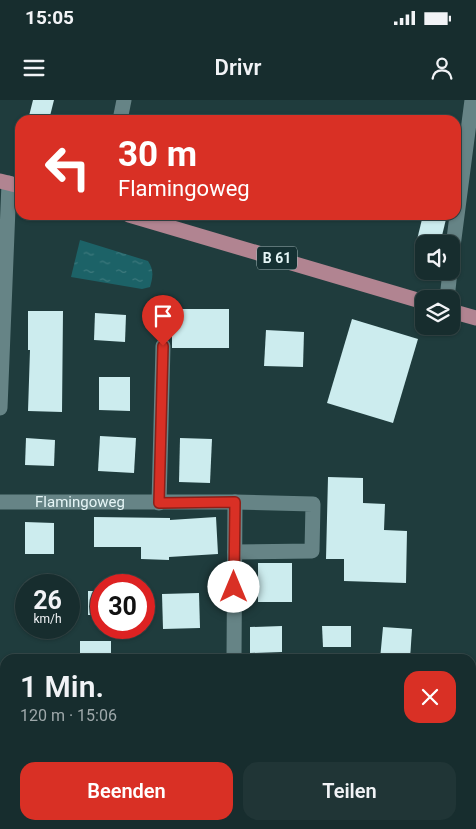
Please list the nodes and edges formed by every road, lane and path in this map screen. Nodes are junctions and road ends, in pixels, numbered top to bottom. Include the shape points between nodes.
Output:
1 (124, 100) edge
2 (472, 100) edge
3 (121, 115) edge
4 (10, 183) edge
5 (461, 185) edge
6 (146, 220) edge
7 (456, 220) edge
8 (454, 235) edge
9 (415, 299) edge
10 (460, 314) edge
11 (476, 318) edge
12 (163, 346) dead end
13 (0, 408) edge
14 (0, 502) edge
15 (235, 502) junction
16 (159, 503) junction
17 (235, 552) junction
18 (234, 654) edge

1 - 3 street
2 - 5 street
4 - 13 street
6 - 9 main road, B 61
7 - 8 street
10 - 11 main road
12 - 16 street
14 - 16 street, Flamingoweg
15 - 16 street, Flamingoweg
15 - 17 street
15 - 17 street, Flamingoweg via 313,504 312,551
17 - 18 street

